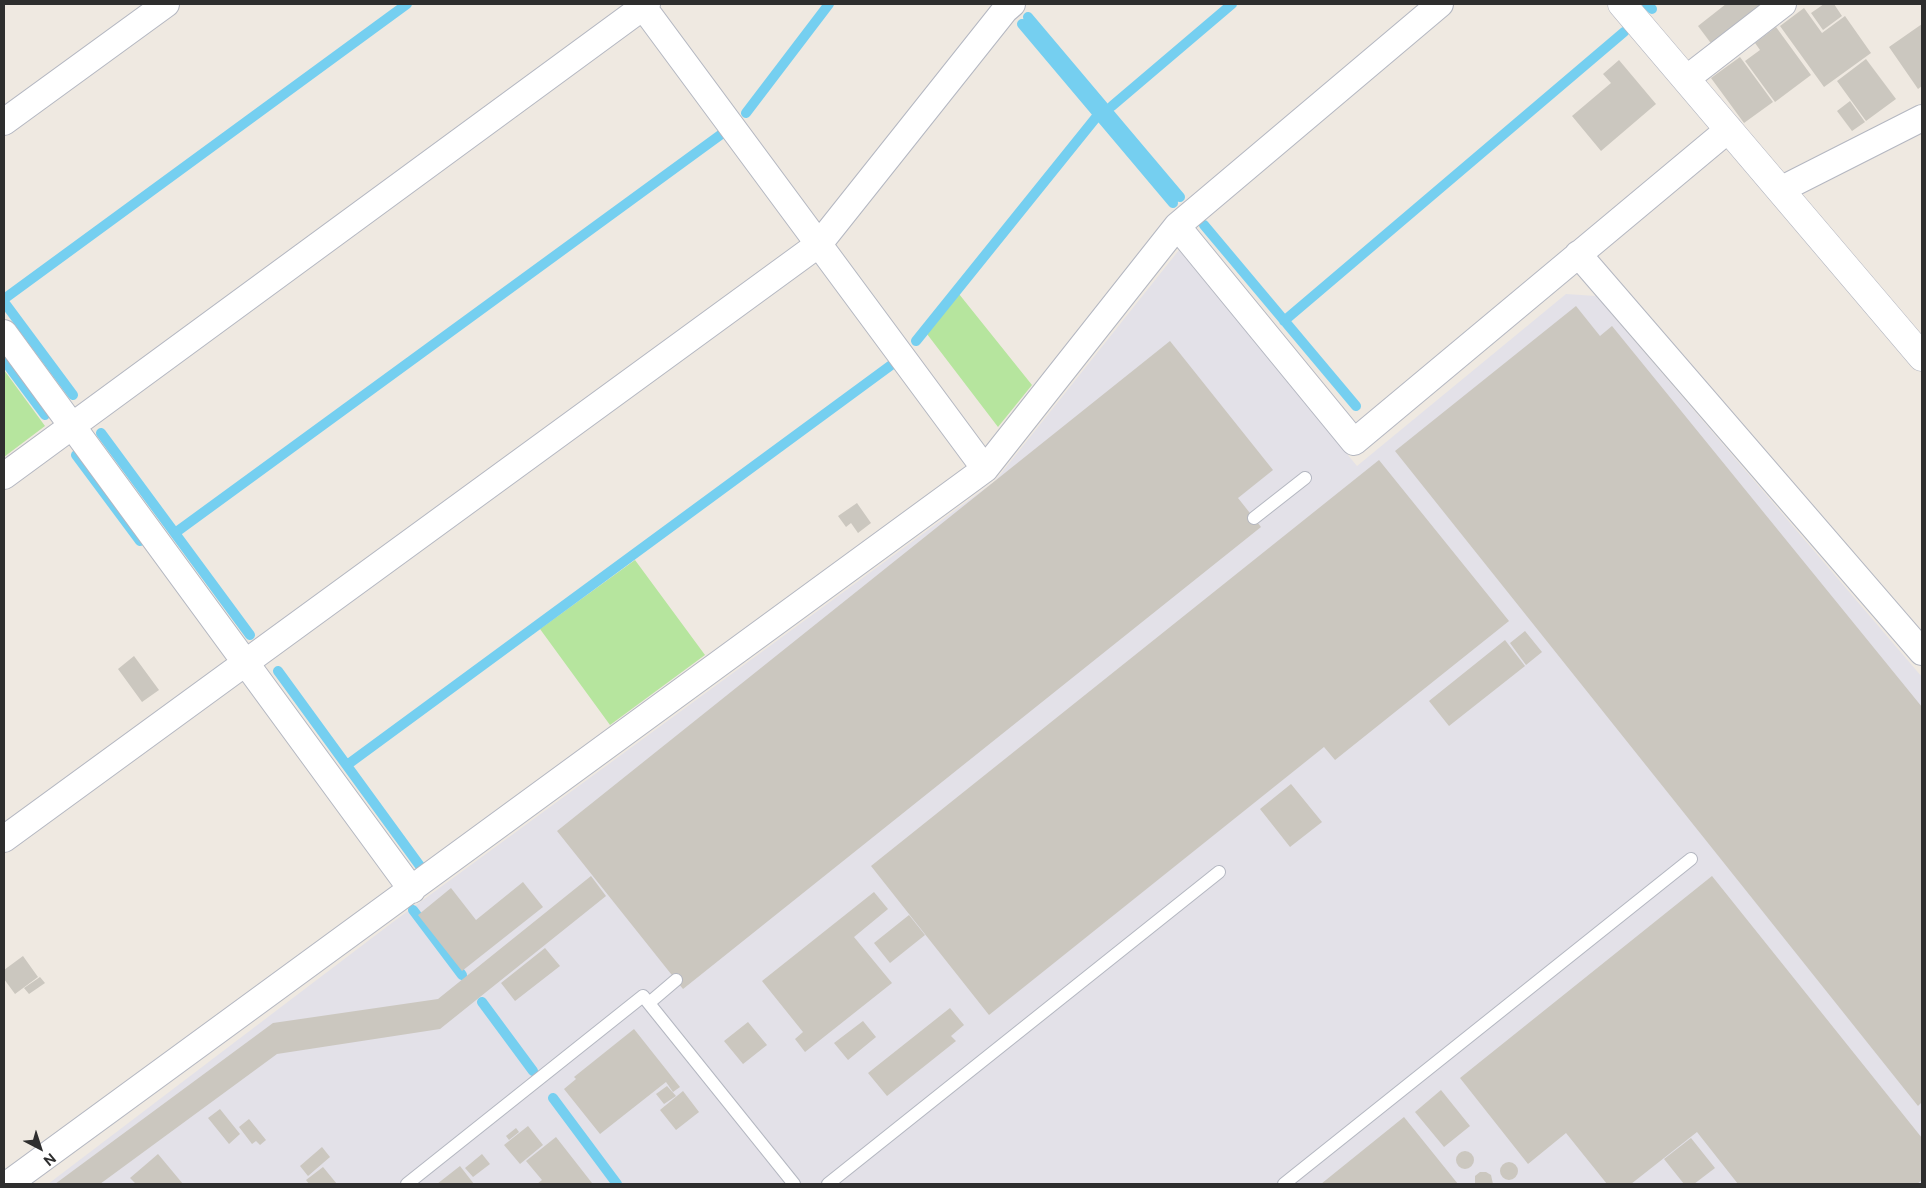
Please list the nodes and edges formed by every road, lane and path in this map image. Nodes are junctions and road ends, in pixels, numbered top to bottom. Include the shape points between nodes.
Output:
1 (166, 4) edge
2 (1012, 4) edge
3 (1440, 4) edge
4 (1622, 4) edge
5 (1783, 4) edge
6 (644, 5) edge
7 (1686, 79) junction
8 (1922, 118) edge
9 (4, 122) edge
10 (1728, 129) junction
11 (1780, 190) junction
12 (1177, 226) junction
13 (819, 244) junction
14 (1578, 254) junction
15 (4, 333) edge
16 (1922, 357) edge
17 (72, 426) junction
18 (985, 469) junction
19 (4, 476) edge
20 (1305, 478) dead end
21 (1254, 518) dead end
22 (1922, 652) edge
23 (244, 663) junction
24 (4, 840) edge
25 (1692, 859) dead end
26 (1219, 872) dead end
27 (412, 890) junction
28 (676, 980) dead end
29 (649, 1002) junction
30 (8, 1184) edge
31 (407, 1184) edge
32 (794, 1184) edge
33 (828, 1184) edge
34 (1284, 1184) edge

1 - 9 street
2 - 13 street
3 - 12 street
4 - 7 street
5 - 7 street
6 - 13 street
6 - 17 street
7 - 10 street
8 - 11 street
10 - 11 street
10 - 14 street
11 - 16 street
12 - 14 street via 1354,442
12 - 18 street
13 - 18 street
13 - 23 street
14 - 22 street
15 - 17 street
17 - 19 street
17 - 23 street
18 - 27 street
20 - 21 lane
23 - 24 street
23 - 27 street
25 - 34 lane
26 - 33 lane
27 - 30 street
28 - 29 lane
29 - 31 lane via 643,996
29 - 32 lane

